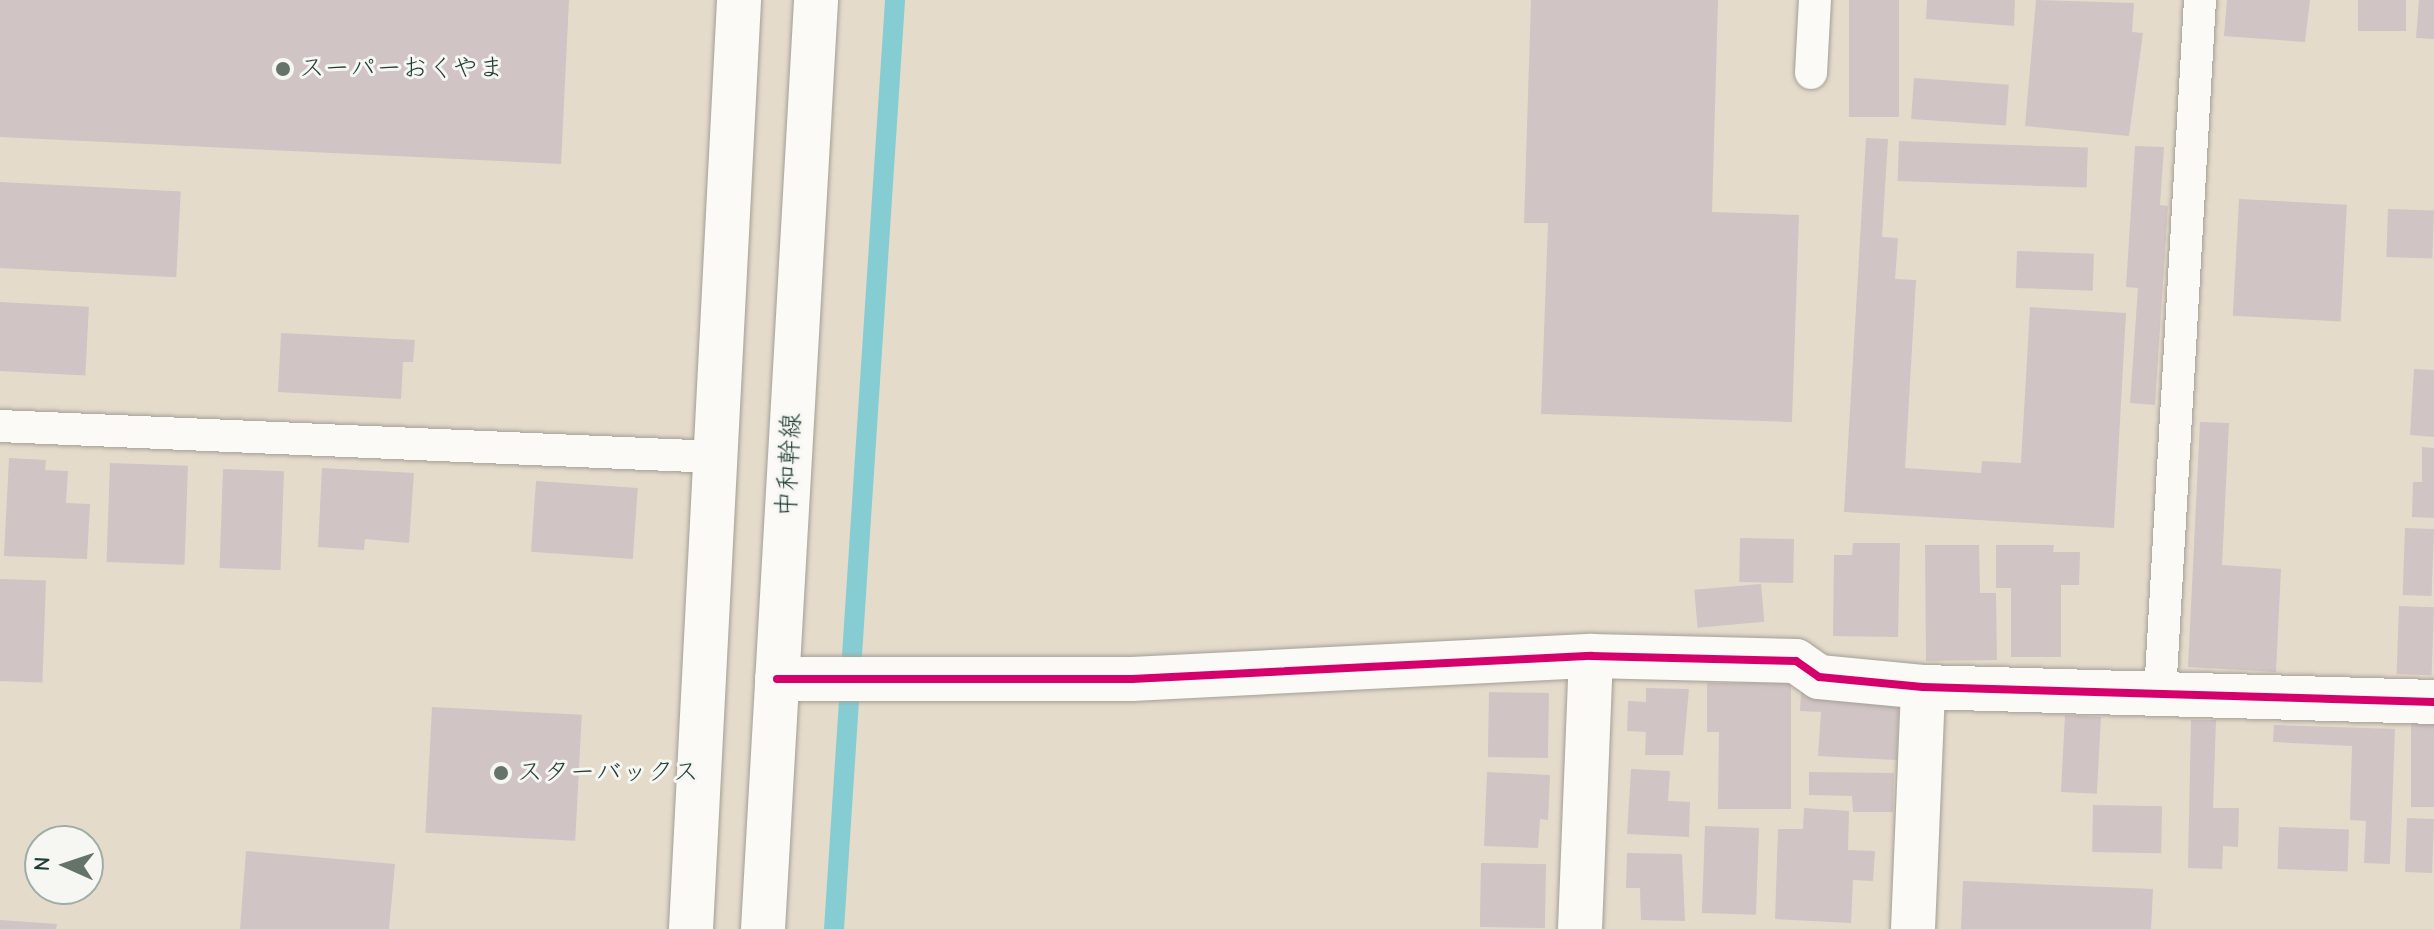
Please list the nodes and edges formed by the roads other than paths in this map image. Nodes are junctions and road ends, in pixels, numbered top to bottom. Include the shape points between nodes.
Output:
1 (739, 0) edge
2 (816, 0) edge
3 (1815, 0) edge
4 (2200, 0) edge
5 (1811, 73) dead end
6 (0, 426) edge
7 (715, 457) junction
8 (1591, 656) junction
9 (777, 679) junction
10 (1923, 687) junction
11 (2160, 694) junction
12 (2434, 702) edge
13 (691, 929) edge
14 (763, 929) edge
15 (1580, 929) edge
16 (1913, 929) edge

1 - 7 street
2 - 9 street, 中和幹線
3 - 5 lane
4 - 11 lane
6 - 7 lane
7 - 13 street
8 - 9 street via 1132,679
8 - 10 street via 1796,661 1819,677
8 - 15 street
9 - 14 street, 中和幹線
10 - 11 street
10 - 16 street
11 - 12 street

